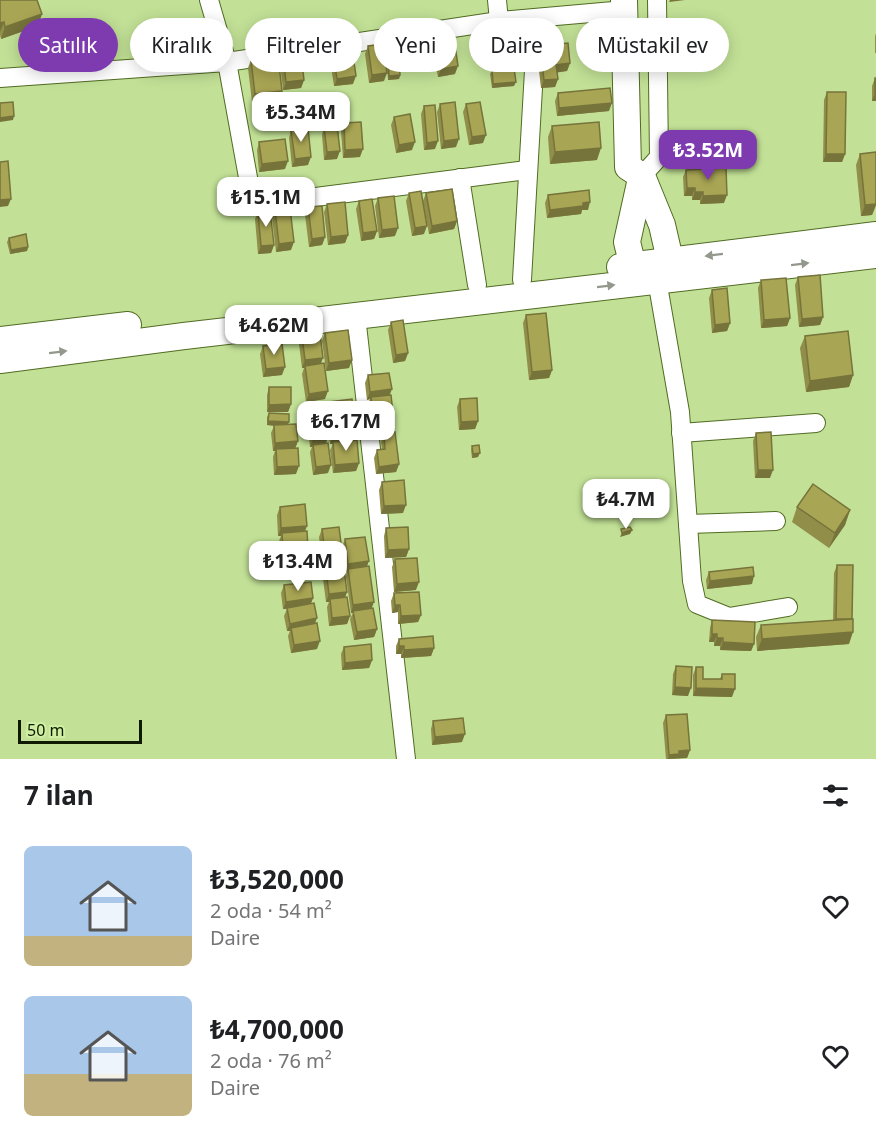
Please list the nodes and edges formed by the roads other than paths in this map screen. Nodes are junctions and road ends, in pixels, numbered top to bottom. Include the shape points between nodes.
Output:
1 (209, 0) edge
2 (497, 0) edge
3 (657, 0) edge
4 (629, 3) edge
5 (214, 18) edge
6 (499, 18) edge
7 (537, 18) edge
8 (469, 26) edge
9 (233, 61) edge
10 (130, 69) edge
11 (229, 72) edge
12 (533, 72) edge
13 (0, 78) edge
14 (527, 170) junction
15 (642, 176) junction
16 (460, 178) junction
17 (876, 235) edge
18 (876, 255) edge
19 (654, 274) junction
20 (522, 280) junction
21 (477, 285) junction
22 (356, 316) junction
23 (0, 340) edge
24 (0, 360) edge
25 (816, 423) dead end
26 (681, 433) junction
27 (776, 521) dead end
28 (688, 524) junction
29 (788, 607) dead end
30 (406, 759) edge

1 - 5 street
2 - 6 street
3 - 15 street via 659,157
4 - 7 street
4 - 15 main road via 628,167
8 - 9 street
10 - 13 street
11 - 16 street via 253,205
12 - 14 street
14 - 16 street
14 - 20 street
15 - 19 main road via 662,225
15 - 19 main road via 627,242
16 - 21 street
17 -> 19 main road
19 -> 18 main road
19 - 20 main road
22 -> 19 main road
19 - 26 street
20 - 21 main road
21 - 23 main road
24 -> 22 main road
22 - 30 street
25 - 26 street
26 - 28 street
27 - 28 street
28 - 29 street via 692,581 698,604 729,617

